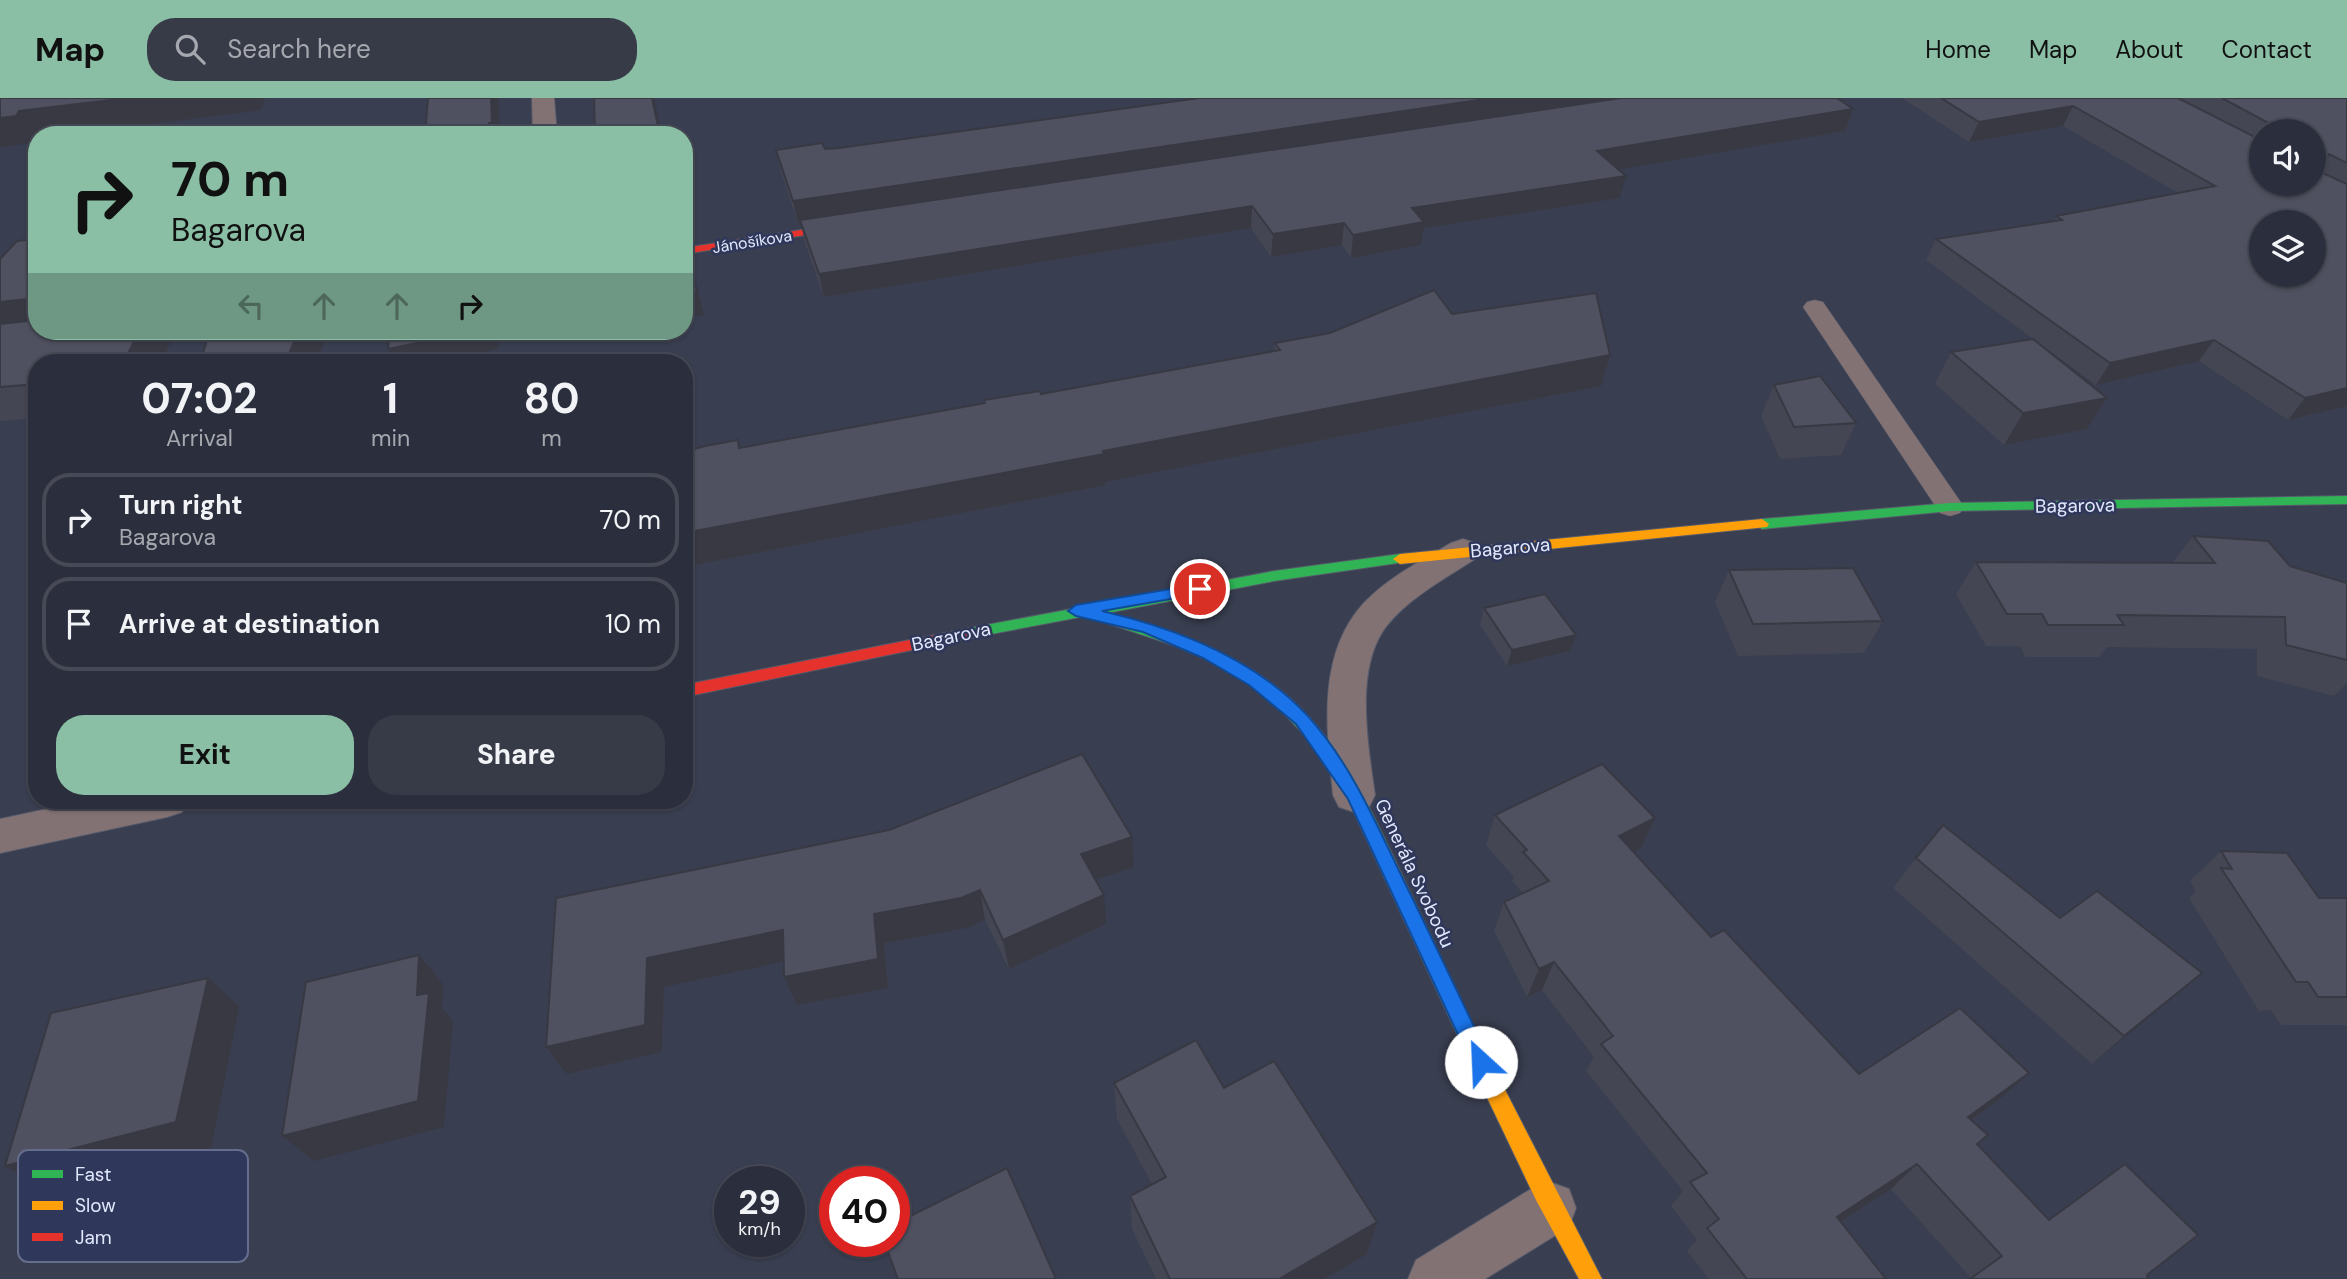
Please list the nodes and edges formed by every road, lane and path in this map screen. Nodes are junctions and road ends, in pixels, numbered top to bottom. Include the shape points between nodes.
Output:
1 (543, 98) edge
2 (545, 126) edge
3 (864, 224) edge
4 (693, 250) edge
5 (1815, 307) dead end
6 (2347, 500) edge
7 (1950, 507) junction
8 (1463, 551) junction
9 (1076, 611) junction
10 (693, 689) edge
11 (1354, 795) junction
12 (125, 809) edge
13 (0, 836) edge
14 (1550, 1208) junction
15 (1435, 1279) edge
16 (1591, 1279) edge

1 - 2 street
3 - 4 street, Jánošíkova
5 - 7 lane
6 - 7 street, Bagarova
7 - 8 street, Bagarova
8 - 9 street, Bagarova via 1274,576
8 - 11 street via 1408,586 1369,621 1350,667 1346,723
9 - 10 street, Bagarova
9 - 11 street, Generála Svobodu via 1147,627 1209,654 1255,681 1301,720
11 - 14 street, Generála Svobodu
12 - 13 street
14 - 15 street
14 - 16 street, Generála Svobodu

